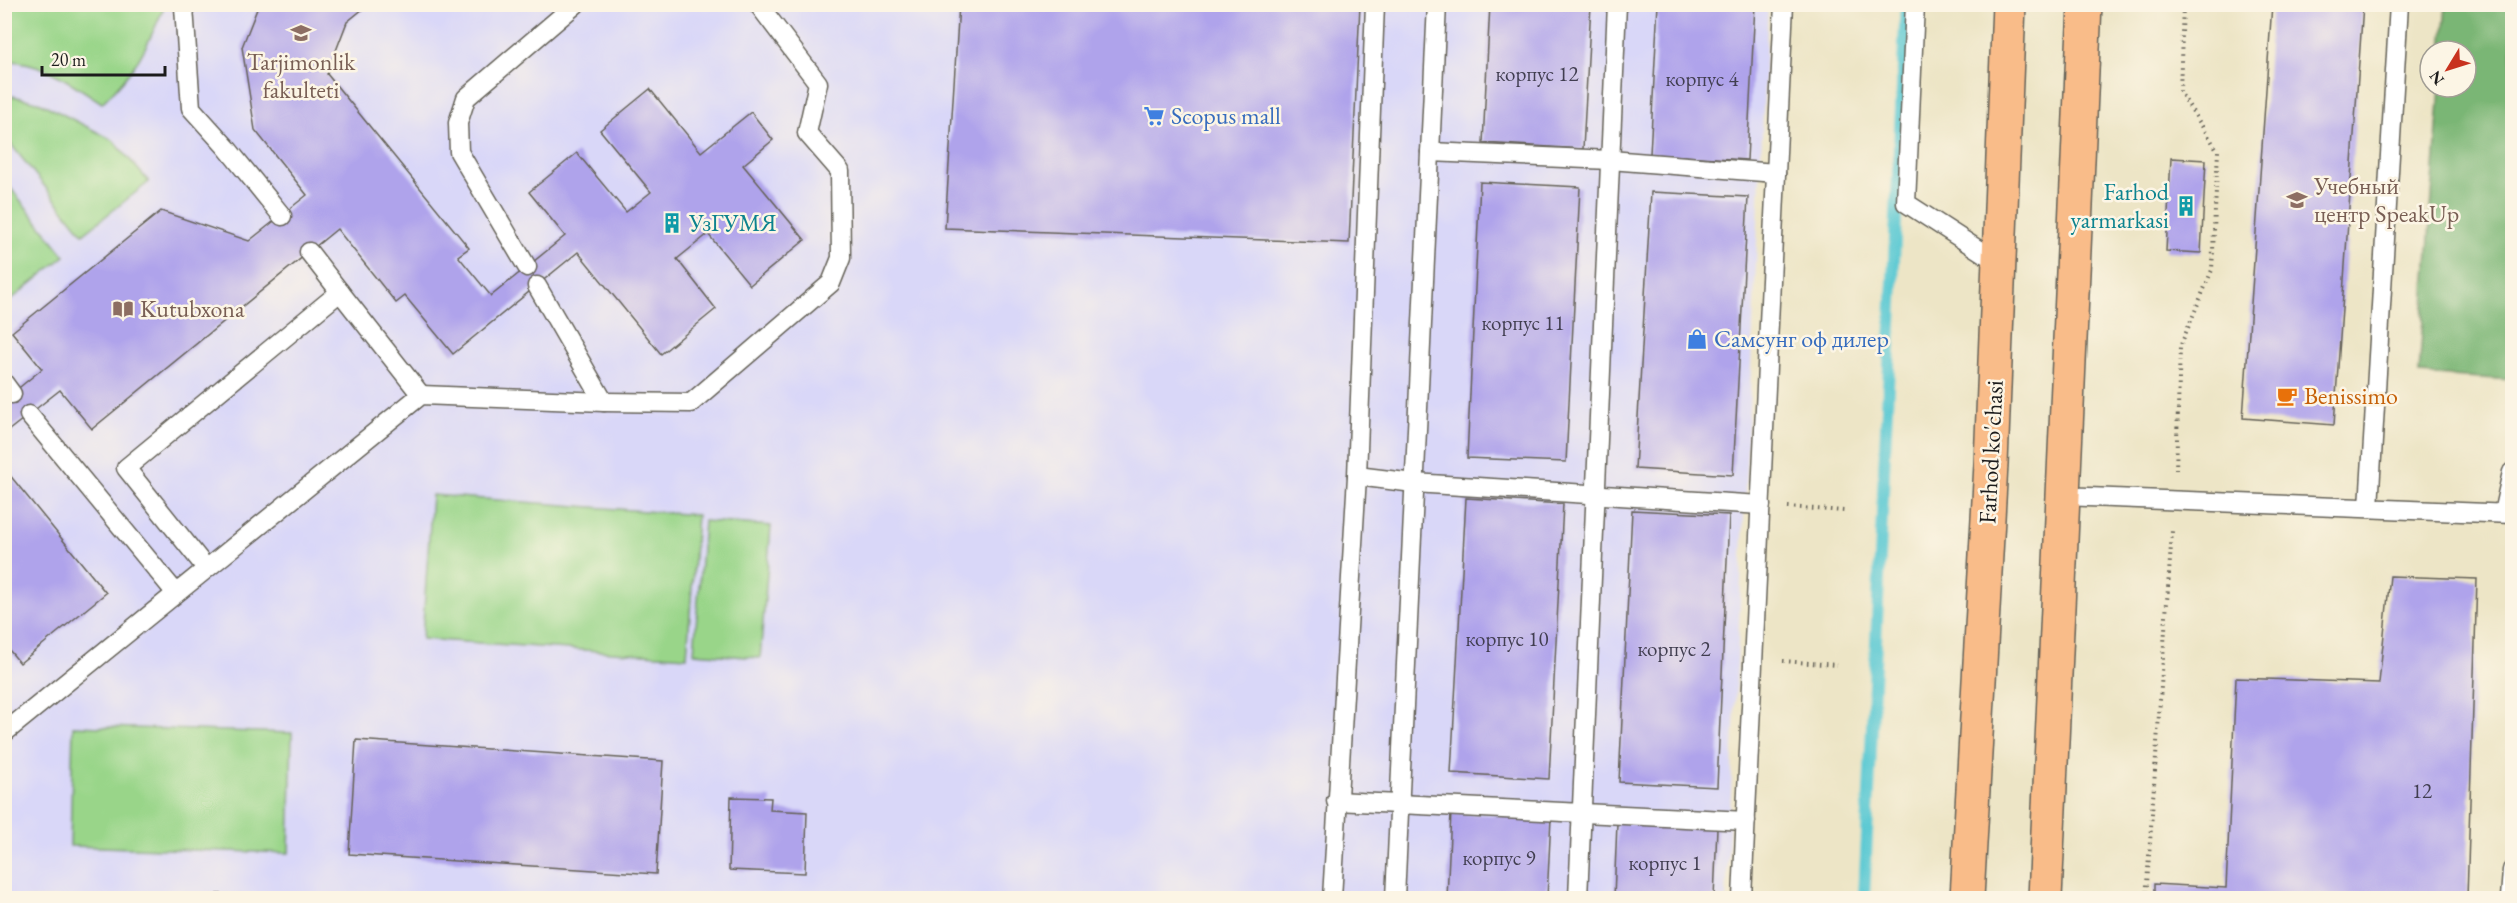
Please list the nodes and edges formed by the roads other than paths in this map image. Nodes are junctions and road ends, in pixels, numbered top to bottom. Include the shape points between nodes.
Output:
1 (185, 4) edge
2 (576, 4) edge
3 (758, 4) edge
4 (1375, 4) edge
5 (1437, 4) edge
6 (1617, 4) edge
7 (1784, 4) edge
8 (1915, 4) edge
9 (2009, 4) edge
10 (2085, 4) edge
11 (2398, 4) edge
12 (1430, 152) junction
13 (1610, 160) junction
14 (1776, 173) junction
15 (282, 216) dead end
16 (309, 252) dead end
17 (1999, 263) junction
18 (527, 267) dead end
19 (537, 286) dead end
20 (340, 292) junction
21 (421, 395) junction
22 (604, 402) junction
23 (29, 415) dead end
24 (2512, 472) edge
25 (1357, 476) junction
26 (1414, 483) junction
27 (1595, 495) junction
28 (2063, 496) junction
29 (1761, 506) junction
30 (2369, 507) junction
31 (2508, 514) edge
32 (206, 568) junction
33 (175, 592) junction
34 (4, 733) edge
35 (1336, 801) junction
36 (1400, 804) junction
37 (1582, 813) junction
38 (1746, 821) junction
39 (2512, 870) edge
40 (1332, 898) edge
41 (1395, 898) edge
42 (1578, 898) edge
43 (1742, 898) edge
44 (1967, 898) edge
45 (2045, 898) edge
46 (2510, 898) edge

1 - 15 lane via 191,108
2 - 18 lane via 466,98 458,123 459,152
3 - 22 lane via 818,83 807,133 840,171 841,258 831,283 691,403
4 - 25 lane
5 - 12 lane
6 - 13 lane
7 - 14 lane
8 - 17 lane via 1906,203
9 - 17 main road, Farhod ko'chasi
10 - 28 main road
11 - 30 lane
12 - 13 lane
12 - 26 lane
13 - 14 lane
13 - 27 lane
14 - 29 lane
16 - 20 lane
17 - 44 main road, Farhod ko'chasi
19 - 22 lane
20 - 21 lane
20 - 32 lane via 126,468
21 - 22 lane
21 - 32 lane
23 - 33 lane
24 - 31 lane
25 - 26 lane
25 - 35 lane
26 - 27 lane
26 - 36 lane
27 - 29 lane
27 - 37 lane
28 - 30 lane
28 - 45 main road
29 - 38 lane
30 - 31 lane
32 - 33 lane
33 - 34 lane
35 - 36 lane
35 - 40 lane
36 - 37 lane
36 - 41 lane
37 - 38 lane
37 - 42 lane
38 - 43 lane
39 - 46 lane

